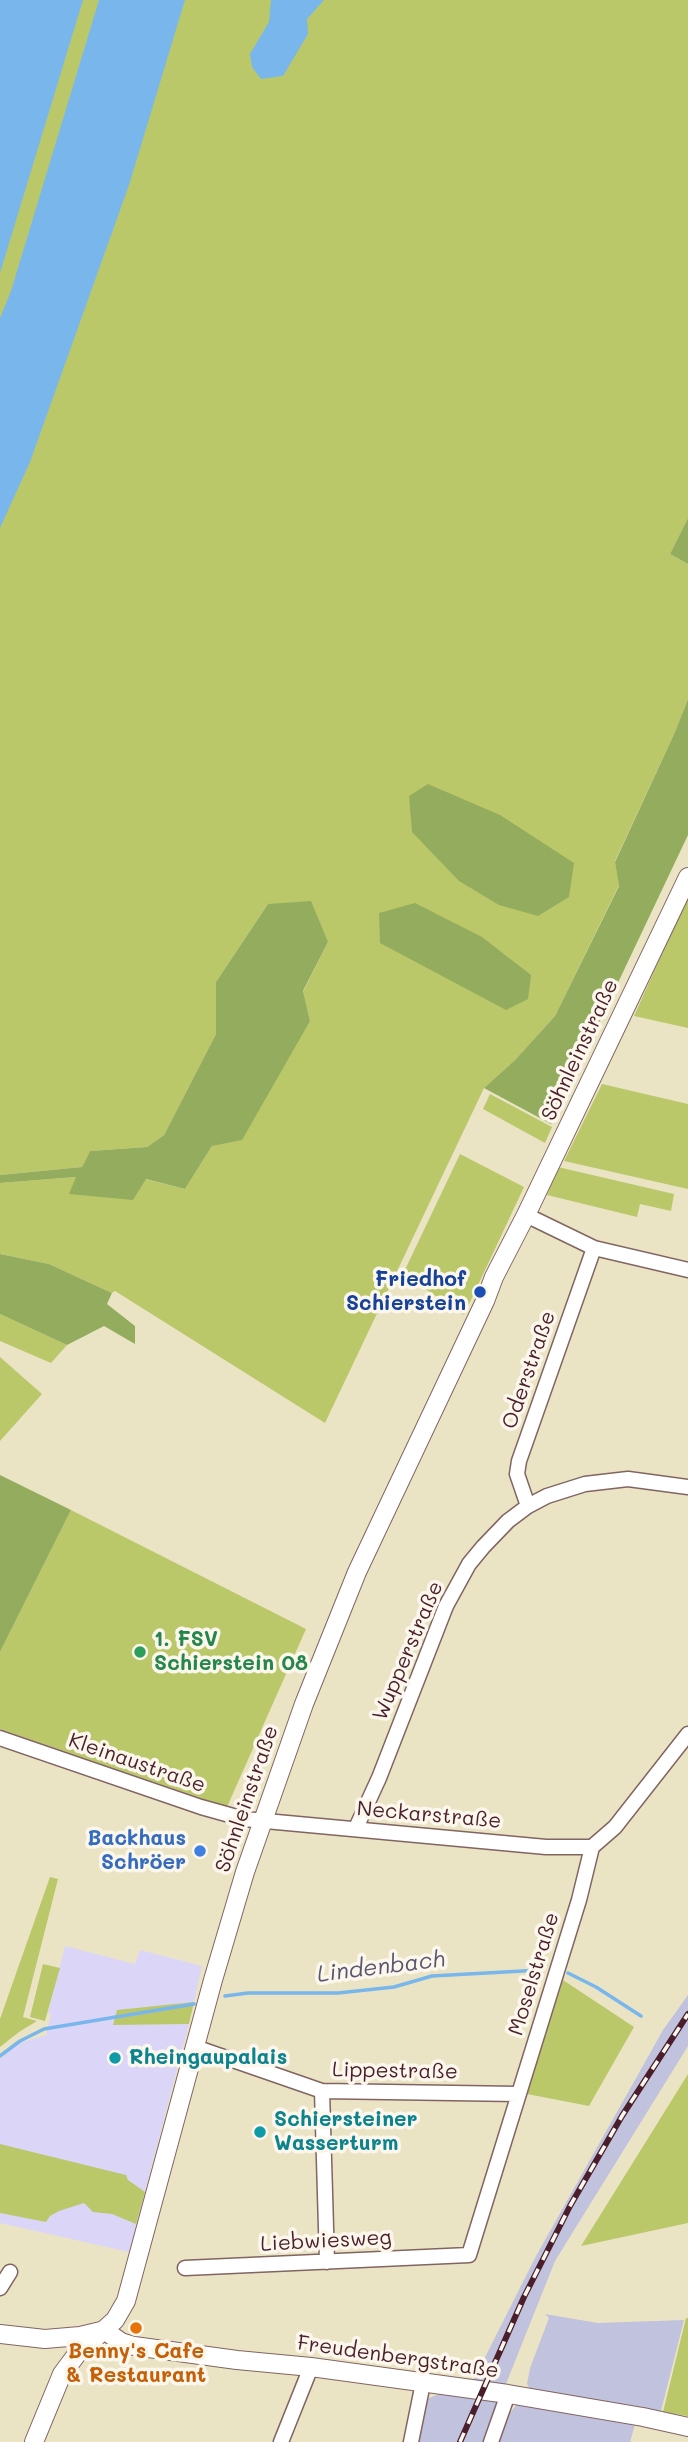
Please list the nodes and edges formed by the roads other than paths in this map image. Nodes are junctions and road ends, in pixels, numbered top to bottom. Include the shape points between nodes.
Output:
1 (688, 877) edge
2 (526, 1215) junction
3 (594, 1248) junction
4 (688, 1270) edge
5 (688, 1488) edge
6 (528, 1506) junction
7 (688, 1734) edge
8 (0, 1738) edge
9 (262, 1822) junction
10 (356, 1828) junction
11 (592, 1847) junction
12 (195, 2047) junction
13 (322, 2091) junction
14 (518, 2094) junction
15 (469, 2255) joint
16 (327, 2262) junction
17 (185, 2268) dead end
18 (10, 2272) dead end
19 (0, 2288) edge
20 (104, 2330) junction
21 (0, 2334) edge
22 (46, 2339) junction
23 (311, 2367) junction
24 (62, 2374) junction
25 (423, 2383) junction
26 (508, 2394) junction
27 (688, 2427) edge
28 (34, 2442) edge
29 (281, 2442) edge
30 (411, 2442) edge
31 (491, 2442) edge

1 - 2 street, Söhnleinstraße
2 - 3 street
2 - 9 street, Söhnleinstraße via 357,1572
3 - 4 street
3 - 6 street, Oderstraße via 519,1461 517,1474
5 - 6 street, Wupperstraße via 628,1479 590,1483
6 - 10 street, Wupperstraße via 483,1547 452,1594
7 - 11 street via 615,1827
8 - 9 street, Kleinaustraße via 216,1812
9 - 10 street, Neckarstraße
9 - 12 street, Söhnleinstraße
10 - 11 street, Neckarstraße via 546,1847
11 - 14 street, Moselstraße
12 - 13 street, Lippestraße
12 - 20 street, Söhnleinstraße via 128,2296 119,2315
13 - 14 street, Lippestraße
13 - 16 street
14 - 15 street, Moselstraße
15 - 16 street, Liebwiesweg
16 - 17 street, Liebwiesweg
18 - 19 street
20 - 22 street
20 - 23 street, Freudenbergstraße via 134,2346
20 - 24 street, Söhnleinstraße
21 - 22 street
22 - 24 street via 57,2352
23 - 25 street, Freudenbergstraße
23 - 29 street
24 - 28 street, Söhnleinstraße
25 - 26 street, Freudenbergstraße
25 - 30 street
26 - 27 street, Freudenbergstraße
26 - 31 street

